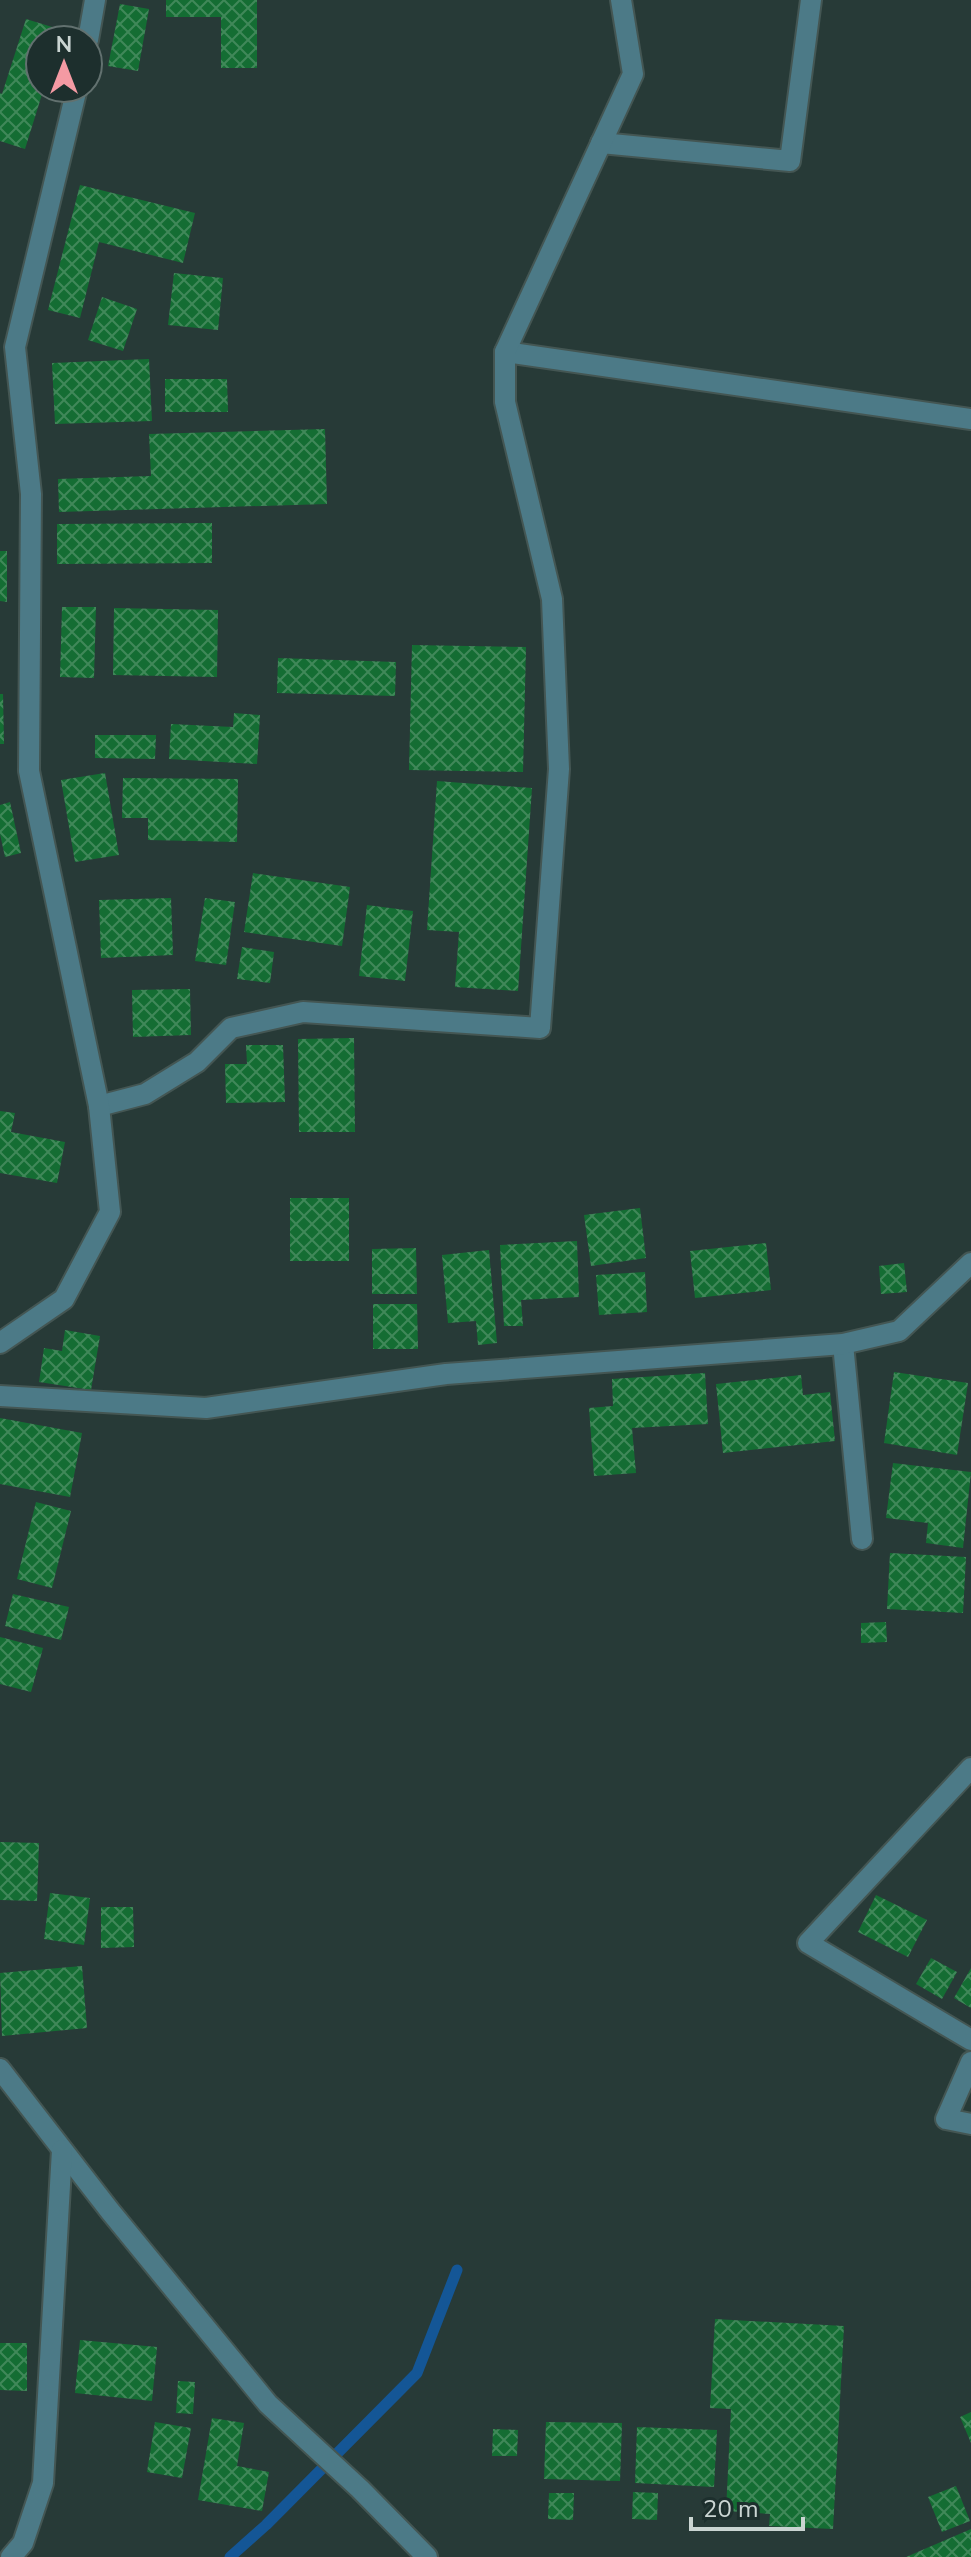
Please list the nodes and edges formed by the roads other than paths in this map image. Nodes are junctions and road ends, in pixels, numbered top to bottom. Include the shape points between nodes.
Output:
1 (95, 0) edge
2 (621, 0) edge
3 (811, 0) edge
4 (91, 24) edge
5 (73, 104) edge
6 (601, 143) junction
7 (505, 352) junction
8 (971, 419) edge
9 (99, 1106) junction
10 (971, 1263) edge
11 (0, 1343) edge
12 (843, 1344) junction
13 (0, 1396) edge
14 (862, 1539) dead end
15 (971, 1768) edge
16 (971, 2040) edge
17 (971, 2062) edge
18 (0, 2069) edge
19 (971, 2124) edge
20 (62, 2150) junction
21 (423, 2556) edge
22 (11, 2557) edge

1 - 4 street
2 - 6 street via 633,74
3 - 6 street via 790,161
5 - 9 street via 15,347 31,494 29,771
6 - 7 street
7 - 8 street
7 - 9 street via 505,402 552,599 559,769 540,1028 303,1012 231,1028 197,1062 145,1094
9 - 11 street via 110,1212 64,1299
10 - 12 street via 899,1331
12 - 13 street via 446,1374 206,1408
12 - 14 street
15 - 16 street via 808,1943
17 - 19 street via 946,2119
18 - 20 street
20 - 21 street via 268,2404
20 - 22 street via 43,2483 23,2543

